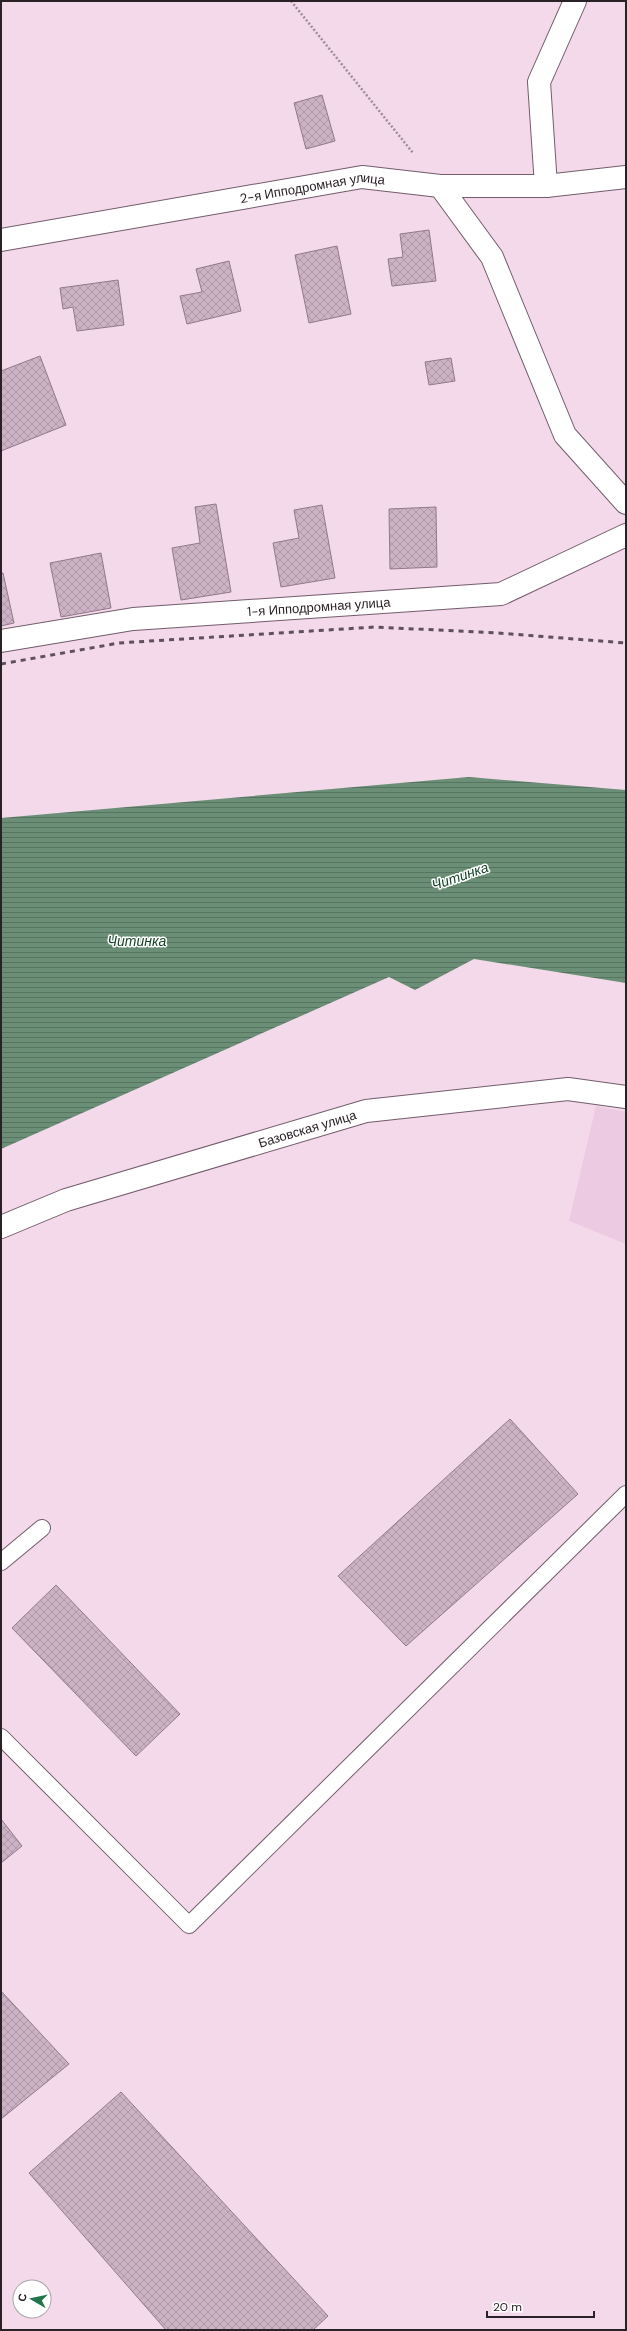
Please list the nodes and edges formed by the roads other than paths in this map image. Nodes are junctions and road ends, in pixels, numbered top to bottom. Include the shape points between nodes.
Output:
1 (575, 1) edge
2 (626, 177) edge
3 (440, 186) junction
4 (546, 186) junction
5 (1, 240) edge
6 (626, 503) edge
7 (626, 535) edge
8 (1, 641) edge
9 (626, 1096) edge
10 (1, 1228) edge
11 (626, 1494) edge
12 (42, 1528) dead end
13 (1, 1562) edge
14 (1, 1737) edge

1 - 4 street via 540,82
2 - 4 street, 2-я Ипподромная улица
3 - 4 street, 2-я Ипподромная улица
3 - 5 street, 2-я Ипподромная улица via 362,177
3 - 6 street via 492,257 564,435
7 - 8 street, 1-я Ипподромная улица via 501,594 134,619
9 - 10 street, Базовская улица via 568,1089 366,1111 66,1200
11 - 14 lane via 188,1925
12 - 13 lane

